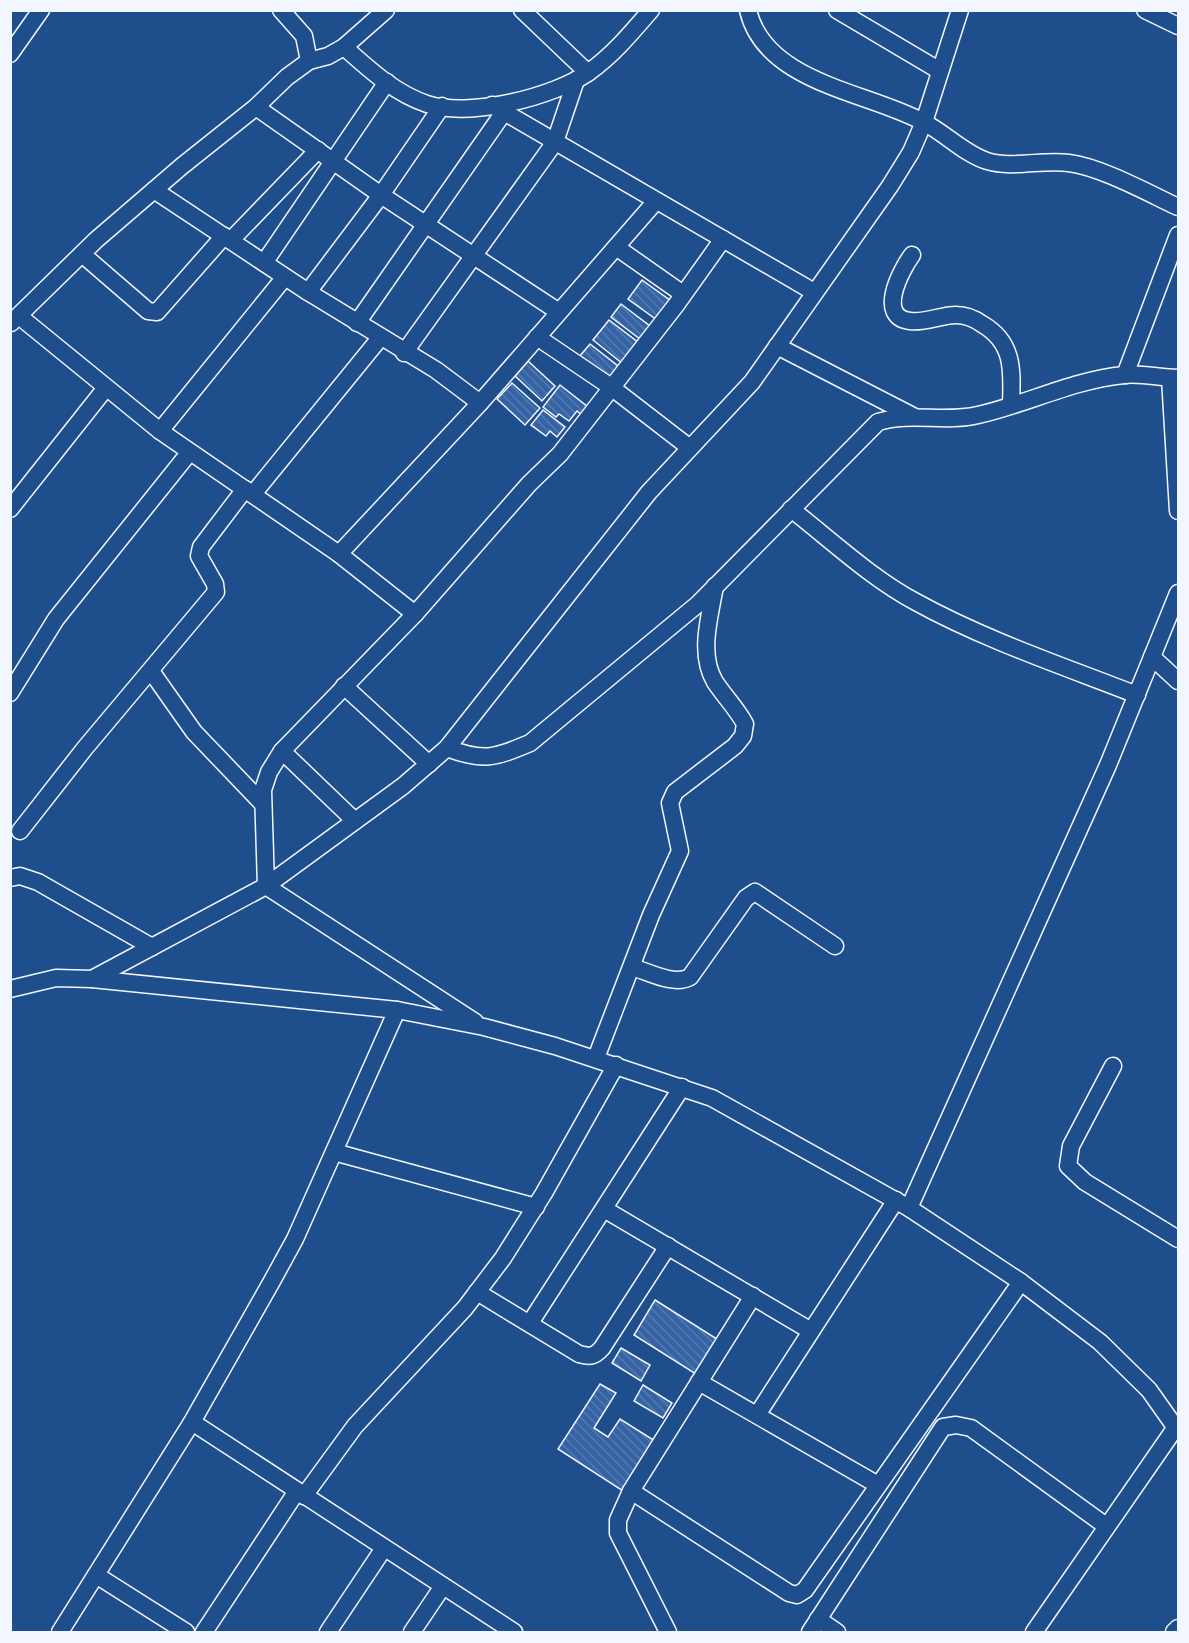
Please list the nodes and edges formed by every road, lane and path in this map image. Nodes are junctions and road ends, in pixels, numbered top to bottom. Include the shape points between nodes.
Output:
1 (41, 10) edge
2 (281, 10) edge
3 (386, 10) edge
4 (522, 10) edge
5 (651, 10) edge
6 (748, 10) edge
7 (837, 10) edge
8 (960, 10) edge
9 (1145, 10) edge
10 (1179, 26) edge
11 (344, 47) junction
12 (10, 54) edge
13 (309, 61) junction
14 (940, 71) junction
15 (582, 76) junction
16 (387, 82) junction
17 (442, 106) junction
18 (256, 107) junction
19 (498, 109) junction
20 (924, 122) junction
21 (555, 142) junction
22 (318, 150) junction
23 (334, 161) junction
24 (154, 190) junction
25 (381, 195) junction
26 (656, 201) junction
27 (1179, 207) edge
28 (427, 225) junction
29 (1179, 235) edge
30 (227, 238) junction
31 (723, 239) junction
32 (616, 247) junction
33 (82, 254) junction
34 (912, 255) dead end
35 (474, 257) junction
36 (264, 262) junction
37 (285, 277) junction
38 (308, 292) junction
39 (814, 292) junction
40 (683, 294) junction
41 (559, 312) junction
42 (15, 320) edge
43 (357, 323) junction
44 (380, 338) junction
45 (537, 338) junction
46 (777, 346) junction
47 (404, 353) junction
48 (1125, 375) junction
49 (1174, 378) edge
50 (611, 387) junction
51 (105, 389) junction
52 (480, 403) junction
53 (1011, 405) junction
54 (915, 417) junction
55 (160, 431) junction
56 (690, 448) junction
57 (189, 453) junction
58 (249, 491) junction
59 (10, 509) edge
60 (791, 509) junction
61 (1179, 511) edge
62 (339, 554) junction
63 (715, 586) junction
64 (1179, 593) edge
65 (415, 614) junction
66 (1152, 657) junction
67 (151, 670) junction
68 (1179, 681) edge
69 (344, 686) junction
70 (10, 693) edge
71 (1137, 695) junction
72 (447, 748) junction
73 (282, 751) junction
74 (429, 764) junction
75 (262, 804) junction
76 (355, 821) junction
77 (20, 831) dead end
78 (10, 878) edge
79 (266, 886) junction
80 (835, 946) dead end
81 (152, 947) junction
82 (632, 966) junction
83 (92, 979) junction
84 (10, 989) edge
85 (397, 1010) junction
86 (484, 1027) junction
87 (596, 1058) junction
88 (616, 1065) junction
89 (1113, 1066) dead end
90 (682, 1087) junction
91 (334, 1152) junction
92 (902, 1204) junction
93 (536, 1207) junction
94 (604, 1209) junction
95 (1179, 1239) edge
96 (668, 1246) junction
97 (1021, 1282) junction
98 (477, 1292) junction
99 (753, 1296) junction
100 (530, 1323) junction
101 (811, 1331) junction
102 (699, 1382) junction
103 (757, 1416) junction
104 (192, 1422) junction
105 (1177, 1429) edge
106 (878, 1485) junction
107 (631, 1491) junction
108 (301, 1493) junction
109 (1106, 1526) junction
110 (384, 1548) junction
111 (96, 1575) junction
112 (443, 1586) junction
113 (814, 1626) edge
114 (1179, 1628) edge
115 (178, 1630) edge
116 (60, 1632) edge
117 (204, 1632) edge
118 (328, 1632) edge
119 (412, 1632) edge
120 (514, 1632) edge
121 (668, 1632) edge
122 (837, 1632) edge
123 (1034, 1632) edge
124 (1174, 1632) edge

1 - 12 street
2 - 13 street via 304,36
3 - 11 street
4 - 15 street
5 - 15 street via 609,56
6 - 20 street via 759,35 777,56 828,85
7 - 14 street
8 - 14 street
9 - 10 street
11 - 13 street
11 - 16 street
13 - 18 street
14 - 20 street
15 - 19 street via 565,86
15 - 21 street
16 - 17 street via 428,105
16 - 23 street
17 - 19 street
17 - 25 street
18 - 22 street
18 - 24 street
19 - 21 street
19 - 28 street
20 - 27 street via 987,161 1088,167
20 - 39 street via 890,186
21 - 26 street
21 - 35 street
22 - 23 street
22 - 30 street
23 - 25 street
23 - 36 street
24 - 30 street
24 - 33 street
25 - 28 street
25 - 38 street
26 - 31 street
26 - 32 street
28 - 35 street
28 - 43 street
29 - 48 street
30 - 33 street via 157,312 148,311
30 - 36 street
31 - 39 street
31 - 40 street
32 - 40 street
32 - 41 street
33 - 42 street
34 - 53 street via 895,284 896,312 911,321 959,315 988,327 1009,351
35 - 41 street
35 - 47 street
36 - 37 street
37 - 38 street
37 - 55 street
38 - 43 street
39 - 46 street
40 - 50 street
41 - 45 street
42 - 51 street
43 - 44 street
44 - 47 street
44 - 58 street
45 - 50 street
45 - 52 street
46 - 54 street
46 - 56 street via 752,382
47 - 52 street via 448,378
48 - 49 street
48 - 53 street
49 - 61 street
50 - 56 street
50 - 65 street via 560,454
51 - 55 street
51 - 59 street
52 - 62 street
53 - 54 street via 958,419
54 - 60 street via 878,422
55 - 57 street
56 - 72 street via 649,492
57 - 58 street
57 - 70 street via 50,628
58 - 62 street
58 - 67 street via 201,547 199,556 216,592
60 - 63 street
60 - 71 street via 915,602
62 - 65 street
63 - 72 street via 530,743 505,754 474,758
63 - 82 street via 707,633 709,664 714,680 745,724 743,736 675,792 670,803 680,851
64 - 66 street
65 - 69 street
66 - 68 street
66 - 71 street
67 - 75 street via 194,732
67 - 77 street
69 - 73 street
69 - 74 street
71 - 92 street via 1070,852
72 - 74 street
73 - 75 street via 269,772
73 - 76 street
74 - 76 street
75 - 79 street
76 - 79 street
78 - 81 street via 20,876 38,882
79 - 81 street
79 - 86 street
80 - 82 street via 755,891 690,977 674,980
81 - 83 street
82 - 87 street
83 - 84 street via 56,978
83 - 85 street
85 - 86 street
85 - 91 street
86 - 87 street
87 - 88 street
88 - 90 street
88 - 93 street
89 - 95 street via 1071,1146 1068,1166 1085,1182
90 - 92 street via 712,1098
90 - 94 street
91 - 93 street
91 - 104 street via 295,1239
92 - 97 street
92 - 101 street
93 - 98 street
94 - 96 street
94 - 100 street
96 - 99 street
96 - 100 street via 596,1355 579,1354
97 - 105 street via 1100,1342 1149,1390
97 - 106 street
98 - 100 street
98 - 108 street
99 - 101 street
99 - 102 street
101 - 103 street
102 - 103 street
102 - 107 street
103 - 106 street
104 - 108 street
104 - 111 street
105 - 109 street
106 - 107 street via 805,1590 797,1595
107 - 121 street via 618,1520 618,1533
108 - 110 street
108 - 117 street
109 - 113 street via 970,1428 944,1427
109 - 123 street
110 - 112 street
110 - 118 street
111 - 115 street
111 - 116 street
112 - 119 street
112 - 120 street
113 - 122 street
114 - 124 street

